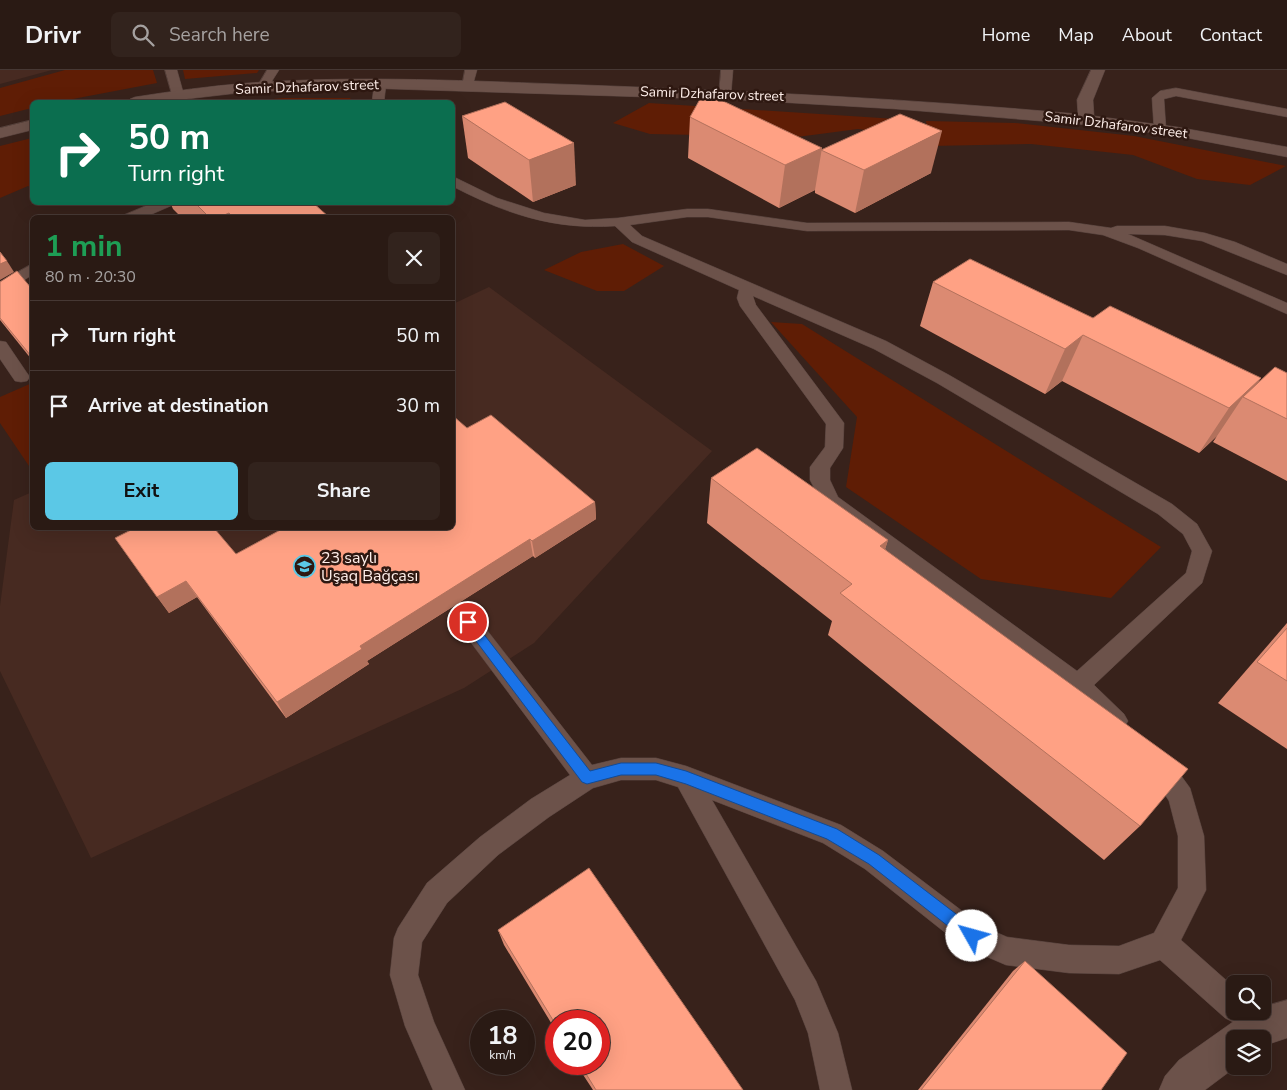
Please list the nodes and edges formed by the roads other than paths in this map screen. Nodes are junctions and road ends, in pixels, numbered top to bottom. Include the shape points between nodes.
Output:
1 (171, 70) edge
2 (273, 70) edge
3 (471, 70) edge
4 (727, 70) edge
5 (1098, 70) edge
6 (380, 85) junction
7 (468, 86) junction
8 (263, 87) junction
9 (725, 94) junction
10 (178, 95) junction
11 (147, 100) edge
12 (378, 100) edge
13 (1287, 113) edge
14 (1087, 121) junction
15 (30, 126) edge
16 (1160, 129) junction
17 (0, 133) edge
18 (1287, 152) edge
19 (455, 182) edge
20 (159, 205) edge
21 (135, 213) edge
22 (618, 222) junction
23 (1106, 230) junction
24 (30, 270) edge
25 (1287, 270) edge
26 (747, 288) junction
27 (0, 289) edge
28 (1287, 309) edge
29 (0, 346) edge
30 (21, 377) dead end
31 (468, 622) dead end
32 (1078, 685) junction
33 (587, 778) junction
34 (686, 778) junction
35 (1164, 944) junction
36 (1249, 1025) edge
37 (449, 1090) edge
38 (836, 1090) edge
39 (1179, 1090) edge

1 - 10 lane
2 - 8 lane
3 - 7 lane
4 - 9 lane
5 - 14 street via 1085,100
6 - 7 street, Samir Dzhafarov street
6 - 8 street, Samir Dzhafarov street
6 - 12 lane
7 - 9 street, Samir Dzhafarov street
8 - 10 street, Samir Dzhafarov street
9 - 14 street, Samir Dzhafarov street via 850,100
10 - 11 street, Samir Dzhafarov street
13 - 16 lane via 1176,92 1158,98
14 - 16 street, Samir Dzhafarov street
15 - 17 street
16 - 18 street, Samir Dzhafarov street
19 - 22 lane via 492,201 542,217 586,224
20 - 21 lane
22 - 23 lane via 687,213 836,228 1069,226
22 - 26 lane via 637,239
23 - 25 lane via 1156,230 1194,235 1220,242
23 - 28 lane
24 - 27 lane
26 - 32 lane via 745,298 748,306 835,422 834,448 820,467 820,480 832,502
26 - 32 lane via 880,344 943,378 1164,509 1190,529 1202,551 1195,577
29 - 30 lane
31 - 33 lane
32 - 35 lane via 1138,741 1181,796 1192,836 1192,890
33 - 34 lane via 621,769 656,769
33 - 37 lane via 489,846 437,892 408,938 404,975 420,1026
34 - 35 lane via 832,834 874,860 972,936 1006,950 1069,959 1119,960
34 - 38 lane via 806,991 823,1033
35 - 36 lane
36 - 39 street

